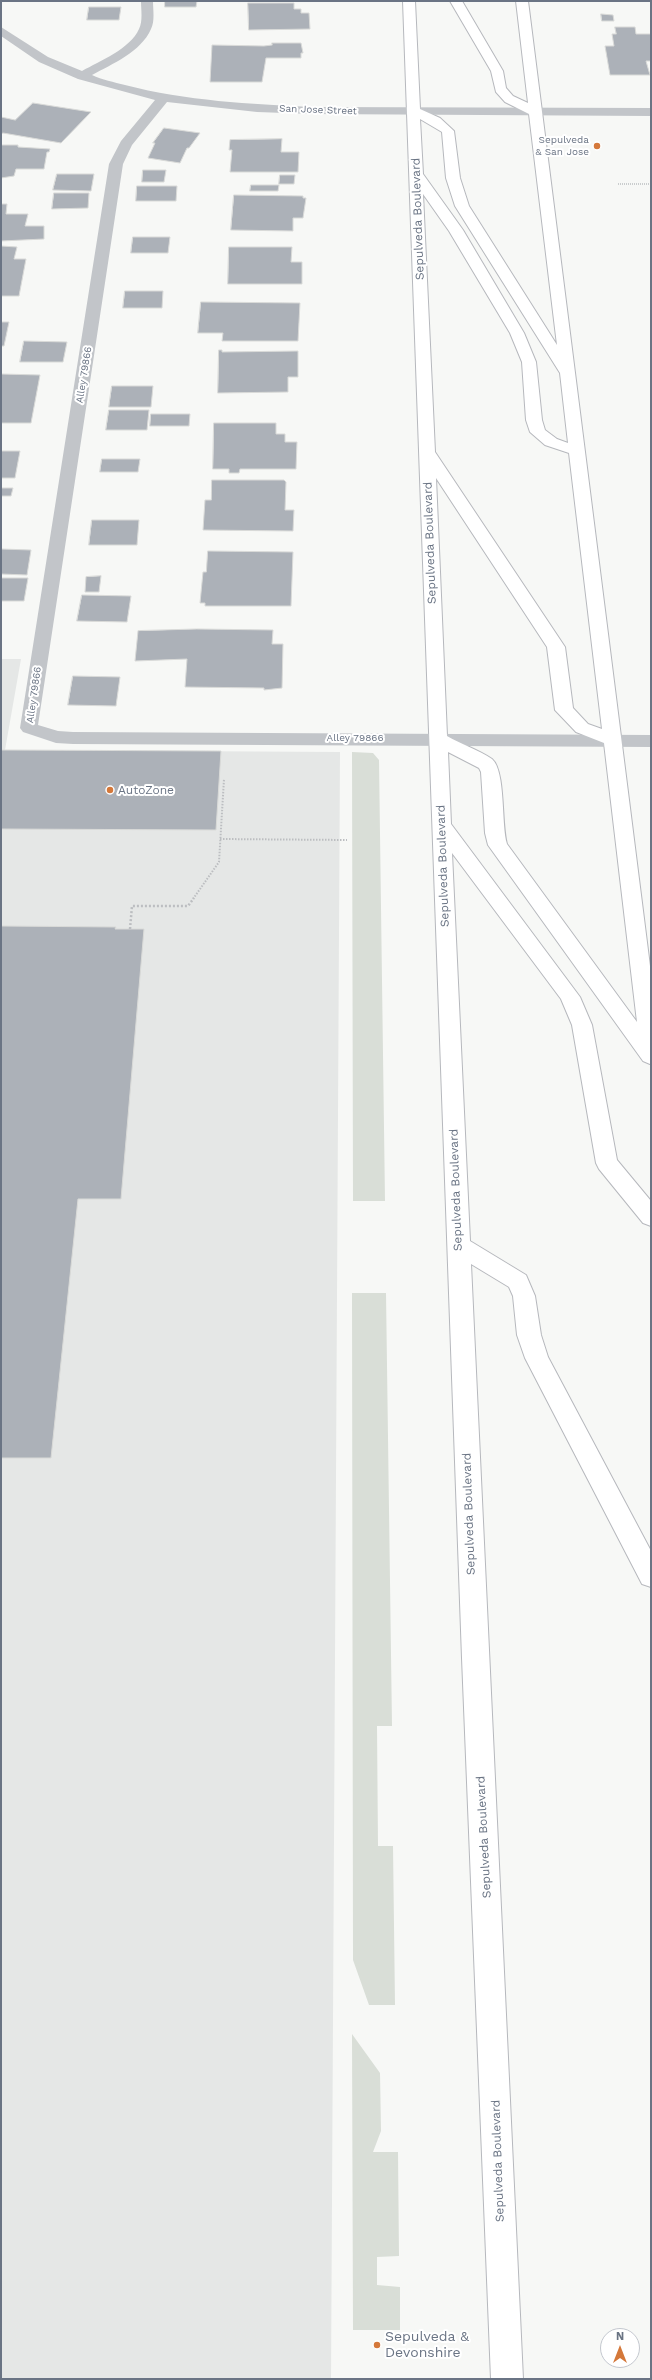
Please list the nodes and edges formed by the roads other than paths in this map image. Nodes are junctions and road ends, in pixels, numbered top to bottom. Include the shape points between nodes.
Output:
1 (147, 1) edge
2 (409, 1) edge
3 (456, 1) edge
4 (522, 1) edge
5 (1, 31) edge
6 (14, 42) junction
7 (1, 46) edge
8 (82, 76) junction
9 (163, 98) junction
10 (413, 111) junction
11 (536, 112) junction
12 (651, 112) edge
13 (417, 176) junction
14 (569, 376) junction
15 (578, 451) junction
16 (426, 452) junction
17 (438, 739) junction
18 (614, 740) junction
19 (651, 741) edge
20 (442, 826) junction
21 (651, 1056) edge
22 (651, 1217) edge
23 (458, 1245) junction
24 (651, 1576) edge
25 (507, 2379) edge

1 - 8 street via 145,30 117,56
2 - 10 main road, Sepulveda Boulevard
3 - 11 main road via 497,71 500,89 509,99
4 - 11 main road
5 - 6 street, San Jose Street
6 - 7 street
6 - 8 street, San Jose Street
8 - 9 street, San Jose Street
9 - 10 street, San Jose Street via 213,105 289,110
9 - 17 street, Alley 79866 via 126,144 116,164 29,728 56,737 73,738
10 - 11 street, San Jose Street
10 - 13 main road, Sepulveda Boulevard
10 - 14 main road via 435,121 448,131 453,178 462,206
11 - 12 street, San Jose Street
11 - 14 main road
13 - 15 main road via 456,230 517,334 529,362 534,420 538,432 551,442
13 - 16 main road, Sepulveda Boulevard
14 - 15 main road
15 - 18 main road
16 - 17 main road, Sepulveda Boulevard
16 - 18 main road via 556,647 564,710 582,728
17 - 18 street, Alley 79866
17 - 20 main road, Sepulveda Boulevard
17 - 21 main road via 486,764 490,772 494,833 498,845
18 - 19 street, Alley 79866
18 - 21 main road
20 - 22 main road via 570,997 582,1025 607,1163
20 - 23 main road, Sepulveda Boulevard
23 - 24 main road via 518,1281 524,1296 529,1335 537,1358
23 - 25 main road, Sepulveda Boulevard

